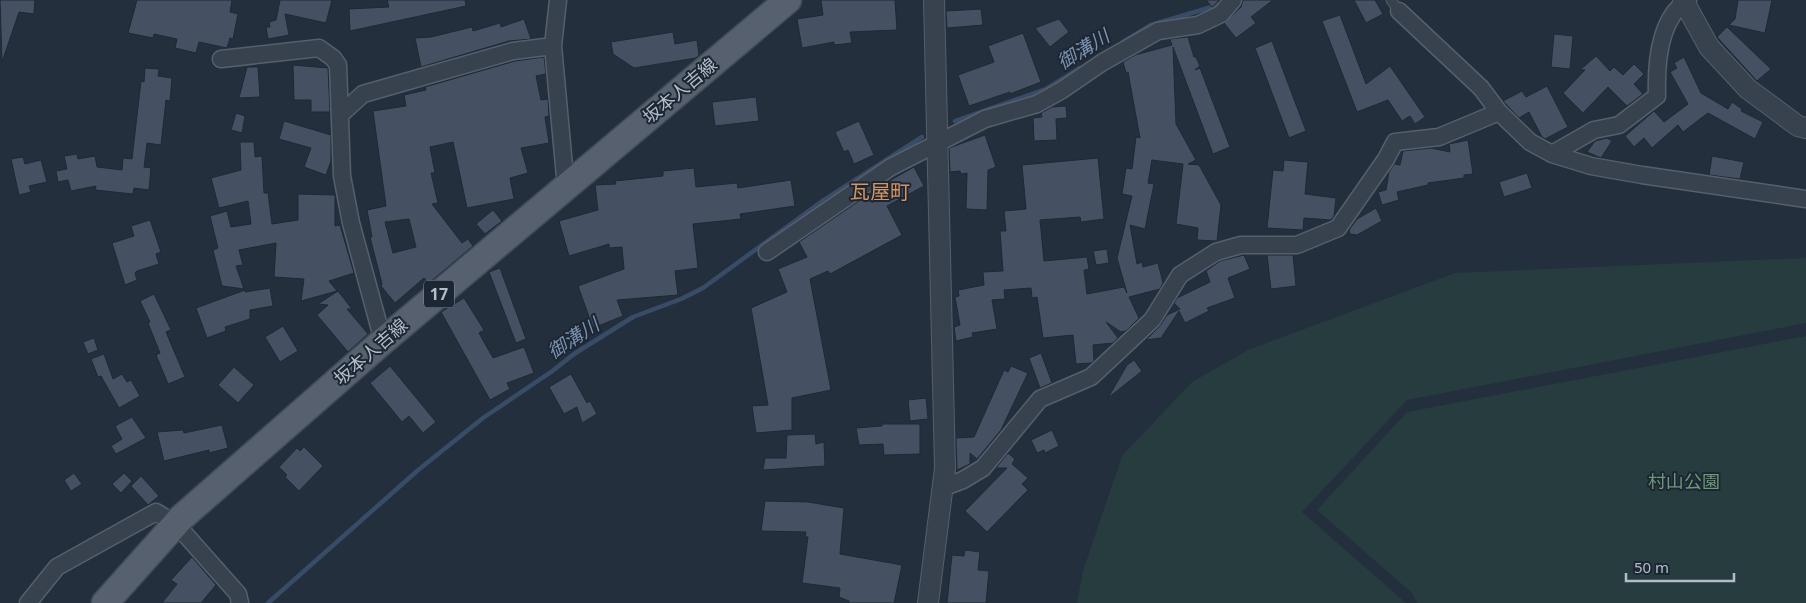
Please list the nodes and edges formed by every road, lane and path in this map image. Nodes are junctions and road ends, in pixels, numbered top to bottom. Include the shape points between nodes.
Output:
1 (558, 0) edge
2 (788, 0) edge
3 (934, 0) edge
4 (1233, 0) edge
5 (1685, 1) edge
6 (1395, 6) edge
7 (552, 46) junction
8 (221, 59) dead end
9 (1498, 112) junction
10 (341, 114) junction
11 (1806, 128) edge
12 (937, 143) junction
13 (1552, 154) junction
14 (566, 188) junction
15 (1806, 199) edge
16 (767, 252) dead end
17 (383, 341) junction
18 (942, 488) junction
19 (176, 524) junction
20 (28, 603) edge
21 (105, 603) edge
22 (240, 603) edge
23 (928, 603) edge

1 - 7 street
2 - 14 main road, 坂本人吉線 / 17
3 - 12 street
4 - 12 street via 1221,14 1198,25 1158,31 1037,104 984,119
5 - 11 street via 1709,47 1748,89 1798,126
5 - 13 street via 1666,25 1656,71 1656,96 1619,125 1594,130
6 - 9 street via 1481,88
7 - 10 street via 513,51 363,94
7 - 14 street
8 - 10 street via 319,48 338,65
9 - 13 street via 1530,142
9 - 18 street via 1439,136 1395,142 1338,228 1297,245 1241,245 1216,252 1180,276 1152,320 1092,378 1040,399 983,468
10 - 17 street via 342,176 350,223
12 - 16 street via 891,167
12 - 18 street via 945,468
13 - 15 street via 1592,166 1642,175
14 - 17 main road, 坂本人吉線 / 17
17 - 19 main road, 坂本人吉線 / 17
18 - 23 street
19 - 20 street via 156,512 57,567
19 - 21 main road, 坂本人吉線 / 17
19 - 22 street via 238,594

